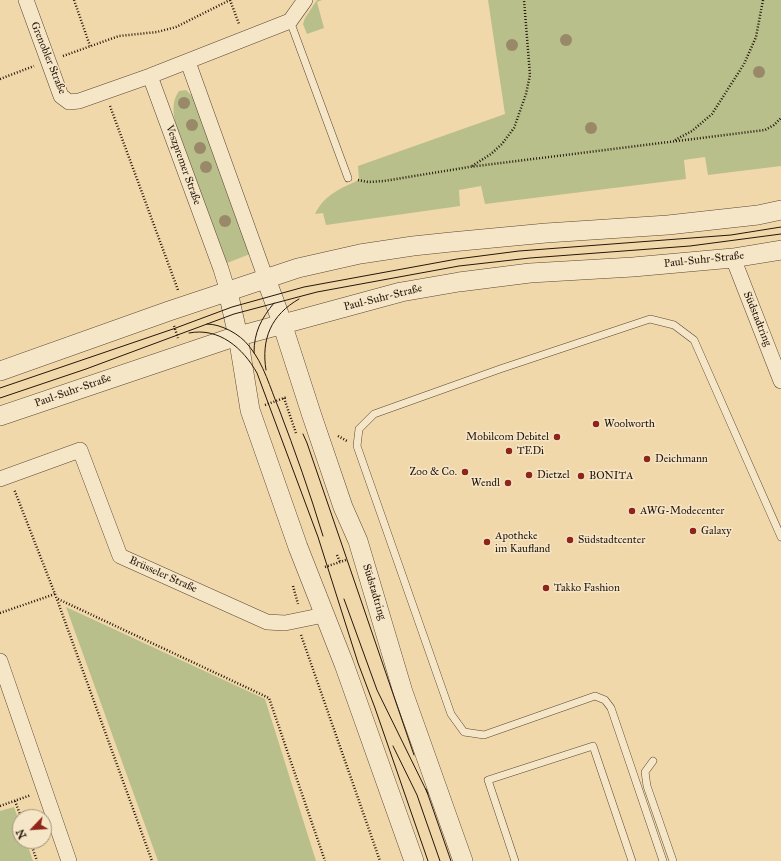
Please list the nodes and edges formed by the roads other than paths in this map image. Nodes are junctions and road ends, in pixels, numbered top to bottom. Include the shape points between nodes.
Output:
1 (26, 0) edge
2 (305, 0) edge
3 (290, 21) junction
4 (188, 62) junction
5 (150, 76) junction
6 (348, 178) road end
7 (781, 210) edge
8 (781, 250) edge
9 (732, 258) junction
10 (266, 279) junction
11 (228, 292) junction
12 (282, 324) junction
13 (238, 336) junction
14 (0, 371) edge
15 (781, 380) edge
16 (0, 416) edge
17 (5, 477) edge
18 (781, 537) edge
19 (324, 615) junction
20 (0, 661) edge
21 (653, 761) dead end
22 (69, 861) edge
23 (414, 861) edge
24 (463, 861) edge
25 (515, 861) edge
26 (632, 861) edge
27 (664, 861) edge
28 (673, 861) edge

1 - 5 street, Grenobler Straße via 61,96 69,102 79,101
2 - 3 street
3 - 4 street
3 - 6 lane
4 - 5 street
4 - 10 street
5 - 11 street, Veszpremer Straße
7 - 10 street via 668,225 546,233 413,246 312,264
8 - 9 street, Paul-Suhr-Straße
9 - 12 street, Paul-Suhr-Straße via 530,273 459,282 401,292
9 - 15 street, Südstadtring
10 - 11 street
10 - 12 street, Südstadtring
11 - 13 street
11 - 14 street
12 - 13 street, Paul-Suhr-Straße
12 - 24 street, Südstadtring via 343,507 358,541 403,692
13 - 16 street, Paul-Suhr-Straße
13 - 19 street via 250,410
17 - 19 street, Brüsseler Straße via 80,450 120,556 267,622 285,623
18 - 27 lane via 694,340 674,325 650,319 374,414 359,429 357,446 451,714 464,732 484,735 595,696 605,700 611,708
19 - 23 street
20 - 22 street
21 - 28 lane via 645,772 647,786
25 - 26 lane via 488,780 593,746

